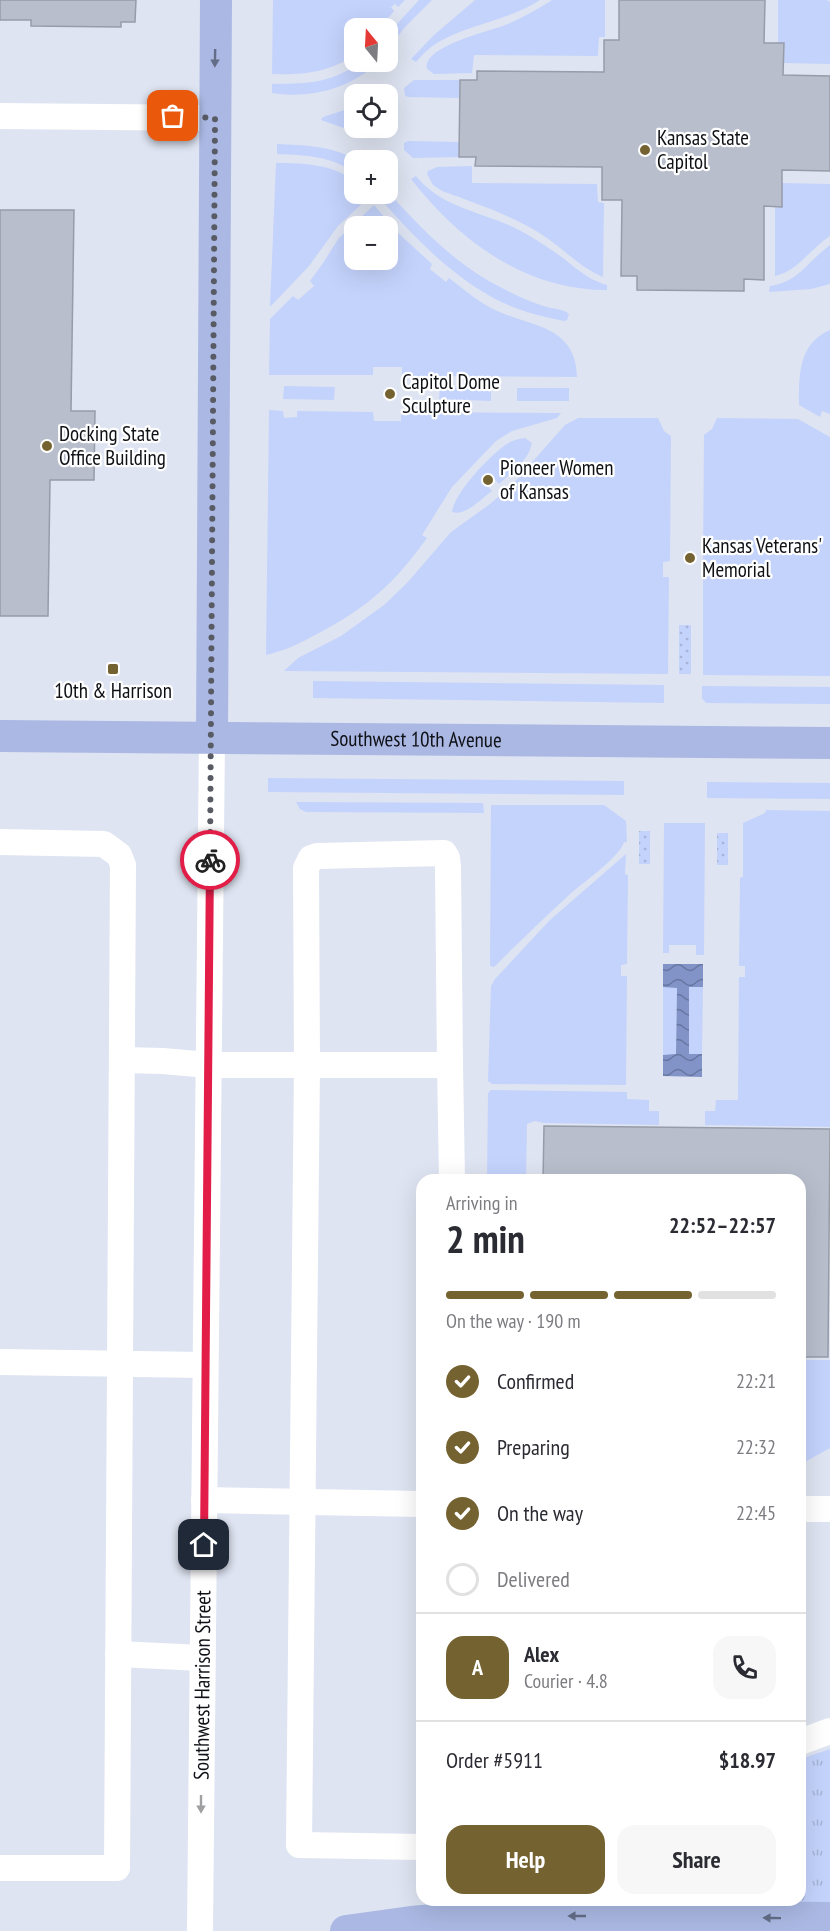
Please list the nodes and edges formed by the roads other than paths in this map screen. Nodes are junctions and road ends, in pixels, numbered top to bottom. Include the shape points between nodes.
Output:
1 (216, 0) edge
2 (0, 116) edge
3 (215, 118) junction
4 (0, 736) edge
5 (212, 737) junction
6 (830, 743) edge
7 (0, 842) edge
8 (122, 1060) junction
9 (208, 1065) junction
10 (307, 1065) junction
11 (450, 1065) junction
12 (452, 1174) edge
13 (0, 1362) edge
14 (120, 1363) junction
15 (205, 1365) junction
16 (204, 1500) junction
17 (303, 1502) junction
18 (416, 1504) edge
19 (806, 1509) edge
20 (830, 1509) edge
21 (118, 1654) junction
22 (202, 1658) junction
23 (830, 1731) edge
24 (806, 1740) edge
25 (416, 1847) edge
26 (0, 1868) edge
27 (724, 1916) edge
28 (830, 1918) edge
29 (200, 1931) edge
30 (346, 1931) edge

1 -> 3 main road, Southwest Harrison Street
2 - 3 street
3 - 5 main road, Southwest Harrison Street
4 - 5 main road, Southwest 10th Avenue
5 - 6 main road, Southwest 10th Avenue
5 - 9 street, Southwest Harrison Street
7 - 8 street via 104,844 119,855 123,865
8 - 9 street
8 - 14 street
9 - 10 street
9 - 15 street, Southwest Harrison Street
10 - 11 street
10 - 11 street via 308,862 317,856 440,852 447,858 448,867
10 - 17 street
11 - 12 street
13 - 14 street
14 - 15 street
14 - 21 street
15 - 16 street, Southwest Harrison Street
16 - 17 street
16 - 22 street, Southwest Harrison Street
17 - 18 street
17 - 25 street via 299,1845
19 - 20 street
21 - 22 street
21 - 26 street via 117,1868
22 -> 29 street, Southwest Harrison Street
23 - 24 street
28 -> 27 main road
27 -> 30 main road via 491,1916

